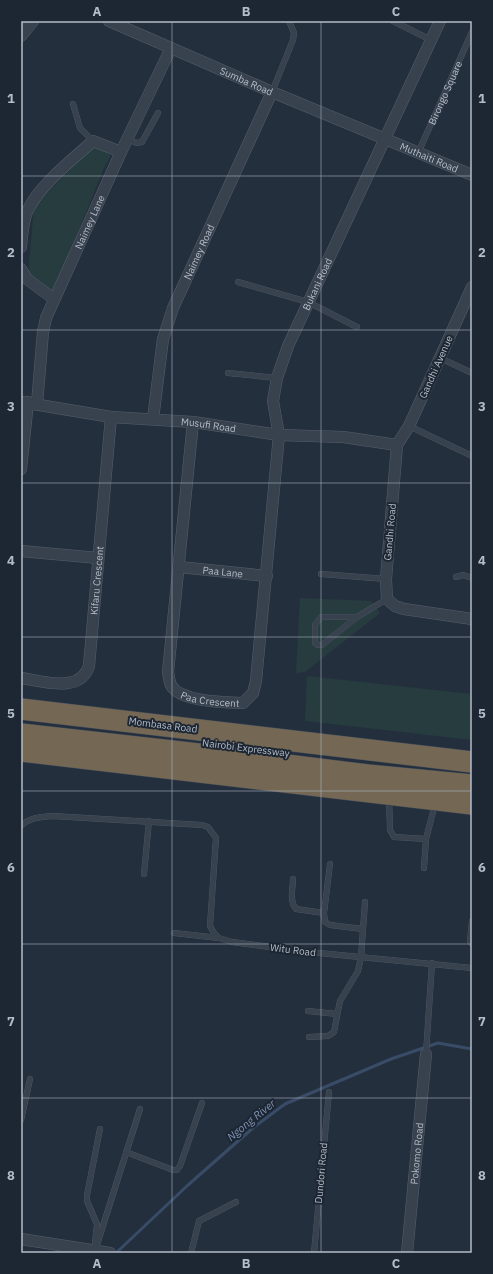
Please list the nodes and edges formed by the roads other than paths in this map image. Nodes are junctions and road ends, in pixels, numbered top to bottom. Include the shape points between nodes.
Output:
1 (33, 21) edge
2 (109, 21) edge
3 (289, 21) edge
4 (393, 21) edge
5 (440, 21) edge
6 (472, 32) edge
7 (21, 36) edge
8 (432, 41) junction
9 (171, 48) junction
10 (272, 92) junction
11 (72, 104) dead end
12 (158, 114) dead end
13 (127, 140) junction
14 (385, 140) junction
15 (93, 141) junction
16 (121, 152) junction
17 (418, 153) junction
18 (472, 175) edge
19 (21, 247) edge
20 (21, 269) edge
21 (238, 282) dead end
22 (472, 286) edge
23 (54, 299) junction
24 (308, 302) junction
25 (357, 327) dead end
26 (440, 358) junction
27 (228, 373) dead end
28 (472, 373) edge
29 (277, 378) junction
30 (29, 403) edge
31 (111, 417) junction
32 (153, 419) junction
33 (193, 422) junction
34 (409, 426) junction
35 (279, 434) junction
36 (397, 445) junction
37 (472, 456) edge
38 (21, 469) edge
39 (21, 551) edge
40 (98, 558) junction
41 (179, 566) junction
42 (321, 574) dead end
43 (267, 576) junction
44 (456, 577) dead end
45 (472, 578) edge
46 (386, 580) junction
47 (387, 599) junction
48 (357, 617) junction
49 (472, 619) edge
50 (21, 678) edge
51 (21, 709) edge
52 (21, 721) edge
53 (21, 734) edge
54 (21, 751) edge
55 (472, 762) edge
56 (472, 773) edge
57 (472, 785) edge
58 (389, 794) junction
59 (436, 800) junction
60 (472, 804) edge
61 (149, 821) junction
62 (21, 826) edge
63 (426, 839) junction
64 (330, 864) dead end
65 (424, 868) dead end
66 (144, 874) dead end
67 (293, 879) dead end
68 (365, 902) dead end
69 (324, 913) junction
70 (472, 921) edge
71 (363, 929) junction
72 (174, 933) dead end
73 (219, 938) junction
74 (472, 944) edge
75 (361, 957) junction
76 (432, 963) junction
77 (472, 968) edge
78 (308, 1011) dead end
79 (337, 1014) junction
80 (309, 1037) dead end
81 (426, 1054) joint
82 (30, 1079) dead end
83 (329, 1092) dead end
84 (202, 1103) dead end
85 (140, 1109) dead end
86 (21, 1120) edge
87 (100, 1129) dead end
88 (126, 1152) junction
89 (236, 1202) dead end
90 (21, 1239) edge
91 (94, 1251) junction
92 (110, 1253) edge
93 (191, 1253) edge
94 (314, 1253) edge
95 (407, 1253) edge

1 - 7 street
2 - 9 street, Sumba Road
3 - 10 lane via 294,33 293,40
4 - 8 lane
5 - 8 street
6 - 17 lane, Birongo Square
8 - 14 street
9 - 10 street, Sumba Road
9 - 13 street, Naimey Lane
10 - 14 street, Sumba Road
10 - 32 street, Naimey Road via 172,308 164,339
11 - 15 lane via 80,128
12 - 13 lane via 142,142
13 - 16 street, Naimey Lane
14 - 17 street, Muthaiti Road
14 - 24 street, Bukani Road
15 - 16 street
15 - 19 street via 37,195 28,208
16 - 23 street, Naimey Lane
17 - 18 street, Muthaiti Road
20 - 23 street via 27,279
21 - 24 lane
22 - 26 street, Gandhi Avenue
23 - 30 street, Naimey Lane via 43,332
24 - 25 lane
24 - 29 street, Bukani Road
26 - 28 lane
26 - 34 street, Gandhi Avenue
27 - 29 lane
29 - 35 street, Bukani Road via 272,401
30 - 31 street, Musufi Road
30 - 38 street
31 - 32 street, Musufi Road
31 - 40 street, Kifaru Crescent
32 - 33 street, Musufi Road
33 - 35 street, Musufi Road
33 - 41 street, Paa Crescent
34 - 36 street, Gandhi Avenue
34 - 37 lane
35 - 36 street, Musufi Road via 343,437
35 - 43 street, Paa Crescent
36 - 46 street, Gandhi Road
39 - 40 street
40 - 50 street, Kifaru Crescent via 86,674 79,681 65,684
41 - 43 street, Paa Lane
41 - 43 street, Paa Crescent via 169,682 181,695 201,699 243,703 253,693
42 - 46 lane
44 - 45 lane via 463,575
46 - 47 street, Gandhi Road
47 - 48 lane
47 - 49 street via 404,609
48 - 48 lane via 322,645 315,643 316,625 321,617
51 - 55 highway, Mombasa Road
52 - 56 highway, Nairobi Expressway
53 - 57 highway, Nairobi Expressway
54 - 58 highway
58 - 59 highway
58 - 63 lane via 390,830 394,837
59 - 60 highway
59 - 63 lane
61 - 62 lane via 53,816 33,818
61 - 66 lane
61 - 73 lane via 195,823 208,827 216,838 210,926
63 - 65 lane
64 - 69 lane
67 - 69 lane via 294,907
68 - 71 lane
69 - 71 lane via 325,922
70 - 74 lane
71 - 75 lane
72 - 73 lane, Witu Road
73 - 75 lane, Witu Road via 232,942
75 - 76 lane, Witu Road
75 - 79 lane via 358,971 340,1001
76 - 77 lane, Witu Road
76 - 81 lane
78 - 79 lane
79 - 80 lane via 334,1032 328,1036
81 - 95 street, Pokomo Road
82 - 86 lane
83 - 94 lane, Dundori Road
84 - 88 lane via 177,1170
85 - 88 lane
87 - 91 lane via 87,1195 97,1224
88 - 91 lane
89 - 93 lane via 199,1222
90 - 91 street
91 - 92 street

